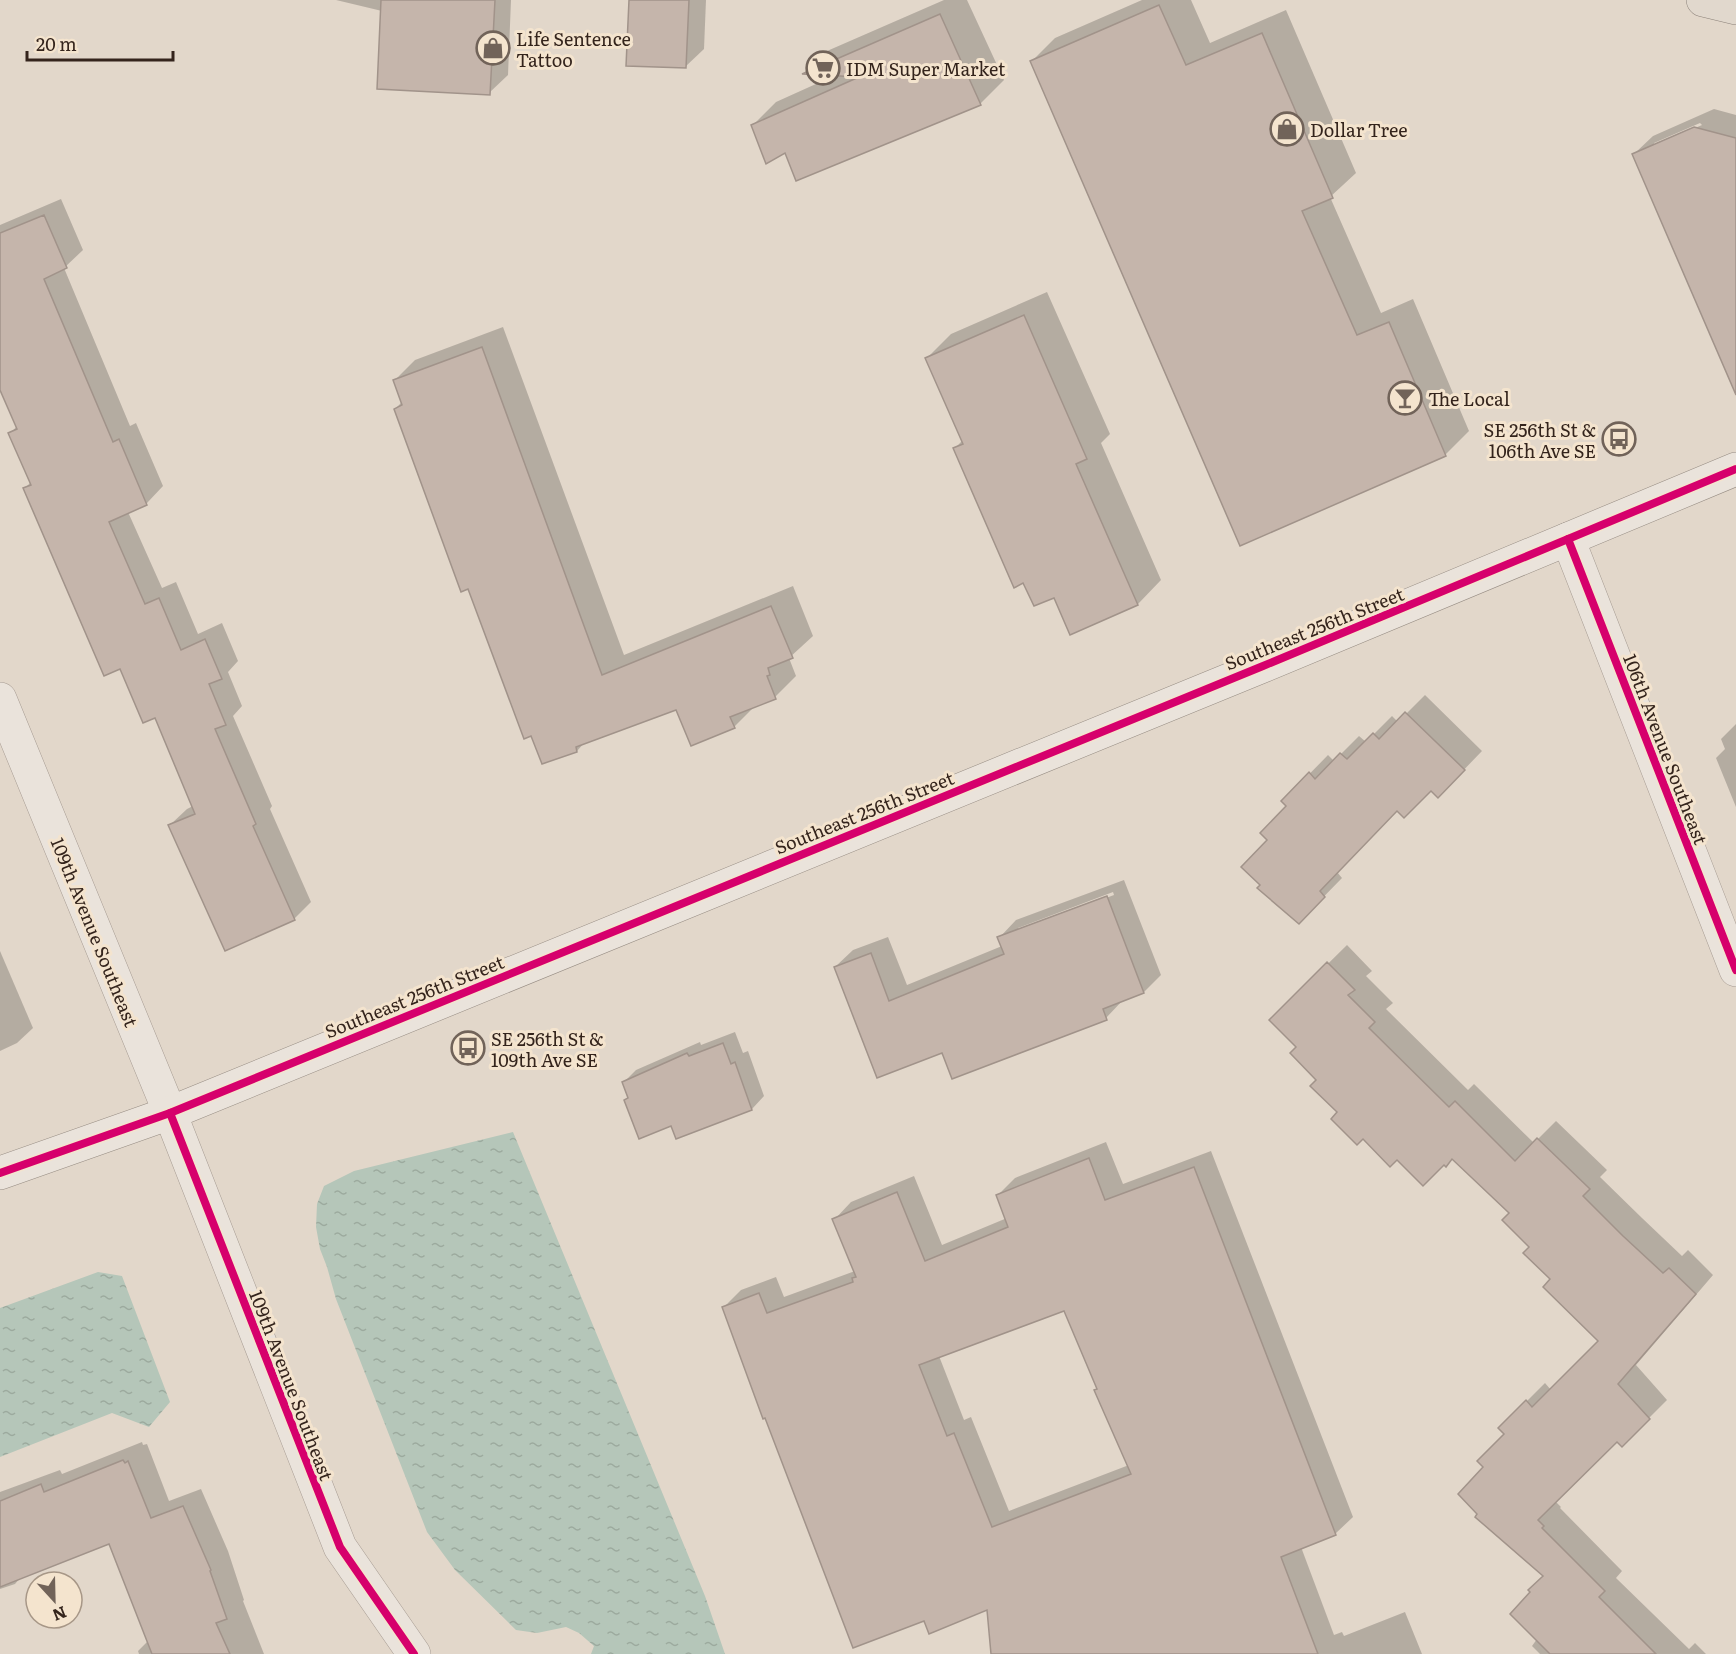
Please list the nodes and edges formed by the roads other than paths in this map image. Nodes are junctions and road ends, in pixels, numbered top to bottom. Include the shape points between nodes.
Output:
1 (1703, 0) edge
2 (1736, 8) edge
3 (1736, 469) edge
4 (1568, 539) junction
5 (0, 699) edge
6 (1736, 970) edge
7 (170, 1113) junction
8 (0, 1173) edge
9 (414, 1654) edge

1 - 2 main road
3 - 4 main road, Southeast 256th Street
4 - 6 main road, 106th Avenue Southeast
4 - 7 main road, Southeast 256th Street
5 - 7 main road, 109th Avenue Southeast
7 - 8 main road, Southeast 256th Street
7 - 9 main road, 109th Avenue Southeast via 340,1547

